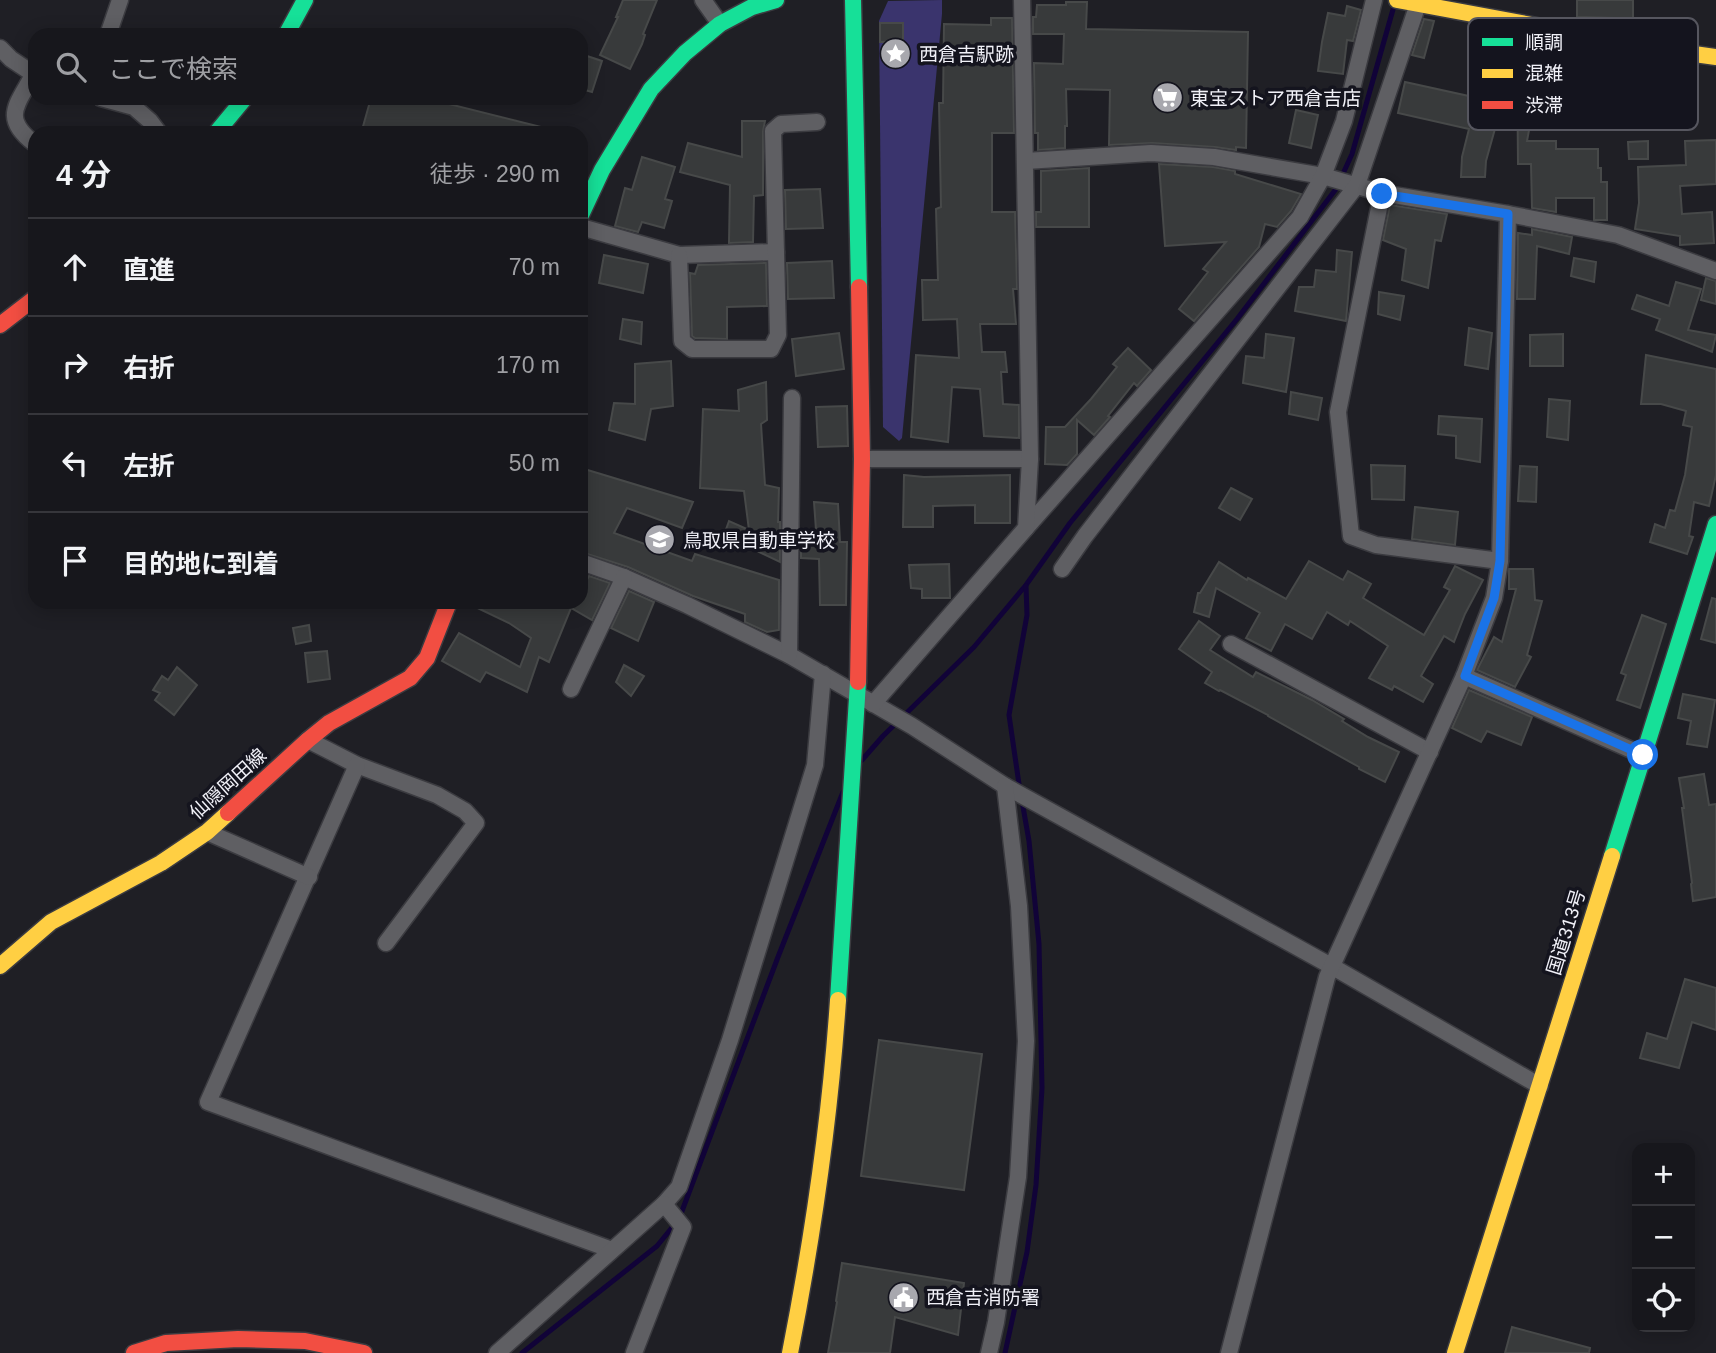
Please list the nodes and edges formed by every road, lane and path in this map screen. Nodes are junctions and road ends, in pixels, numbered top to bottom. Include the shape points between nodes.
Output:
1 (120, 0) edge
2 (305, 0) edge
3 (703, 0) edge
4 (776, 0) edge
5 (853, 0) edge
6 (1023, 0) edge
7 (1374, 0) edge
8 (1409, 2) edge
9 (1495, 18) edge
10 (720, 24) junction
11 (110, 28) edge
12 (290, 28) edge
13 (0, 48) edge
14 (1698, 54) edge
15 (1716, 57) edge
16 (28, 71) edge
17 (28, 86) edge
18 (127, 105) edge
19 (239, 105) edge
20 (817, 122) dead end
21 (154, 126) edge
22 (222, 126) edge
23 (28, 139) edge
24 (1026, 161) junction
25 (1323, 176) junction
26 (1357, 186) junction
27 (1382, 194) junction
28 (588, 200) edge
29 (1508, 214) junction
30 (588, 229) edge
31 (776, 252) junction
32 (679, 255) junction
33 (1716, 271) edge
34 (28, 303) edge
35 (0, 325) edge
36 (792, 398) dead end
37 (862, 459) junction
38 (1030, 459) junction
39 (1716, 524) edge
40 (1026, 528) junction
41 (1500, 561) junction
42 (588, 564) edge
43 (1062, 569) dead end
44 (624, 577) junction
45 (446, 609) edge
46 (1231, 644) dead end
47 (789, 654) junction
48 (823, 674) junction
49 (1465, 676) junction
50 (570, 689) dead end
51 (858, 693) junction
52 (873, 704) junction
53 (308, 740) junction
54 (1430, 752) junction
55 (1643, 755) junction
56 (357, 765) junction
57 (1009, 788) junction
58 (206, 832) junction
59 (309, 877) junction
60 (386, 943) dead end
61 (0, 966) edge
62 (1333, 967) junction
63 (1540, 1086) junction
64 (664, 1204) junction
65 (612, 1250) junction
66 (134, 1353) edge
67 (364, 1353) edge
68 (497, 1353) edge
69 (634, 1353) edge
70 (790, 1353) edge
71 (989, 1353) edge
72 (1229, 1353) edge
73 (1455, 1353) edge

1 - 11 street
2 - 12 main road
3 - 10 street
4 - 10 main road
5 - 37 main road
6 - 24 street
7 - 25 street via 1344,121
8 - 9 main road
8 - 26 street
10 - 28 main road via 651,89
13 - 16 street
14 - 15 main road
17 - 23 street via 14,119
18 - 21 street
19 - 22 main road
20 - 31 street via 781,124 773,131
24 - 25 street via 1152,153 1214,157
24 - 38 street
25 - 26 street
25 - 40 street via 1300,217
26 - 27 street
26 - 43 street
27 - 29 street
27 - 41 street via 1338,412 1351,536 1376,545
29 - 33 street via 1618,235
29 - 41 street
30 - 32 street
31 - 32 street
31 - 32 street via 778,335 771,349 691,349 682,341
34 - 35 main road
36 - 47 street
37 - 38 street
37 - 51 main road
38 - 40 street
39 - 55 main road, 国道313号
40 - 52 street
41 - 49 street via 1494,598
42 - 44 street
44 - 47 street
44 - 50 street
45 - 53 main road, 仙隠岡田線 via 427,658 410,678 329,723
46 - 54 street
47 - 48 street
48 - 51 street
48 - 64 street via 815,765 730,1040 679,1186
49 - 54 street
49 - 55 street
51 - 52 street
51 - 70 main road via 833,1078 808,1261
52 - 57 street
53 - 56 street
53 - 58 main road, 仙隠岡田線
54 - 62 street
55 - 63 main road, 国道313号
56 - 59 street
56 - 60 street via 437,795 466,811 476,823
57 - 62 street
57 - 71 street via 1026,1041 1018,1177
58 - 59 street
58 - 61 main road, 仙隠岡田線 via 161,863 51,922
59 - 65 street via 208,1102
62 - 63 street
62 - 72 street via 1326,977
63 - 73 main road, 国道313号
64 - 65 street
64 - 69 street via 682,1227
65 - 68 street
66 - 67 main road via 166,1343 238,1339 305,1341

